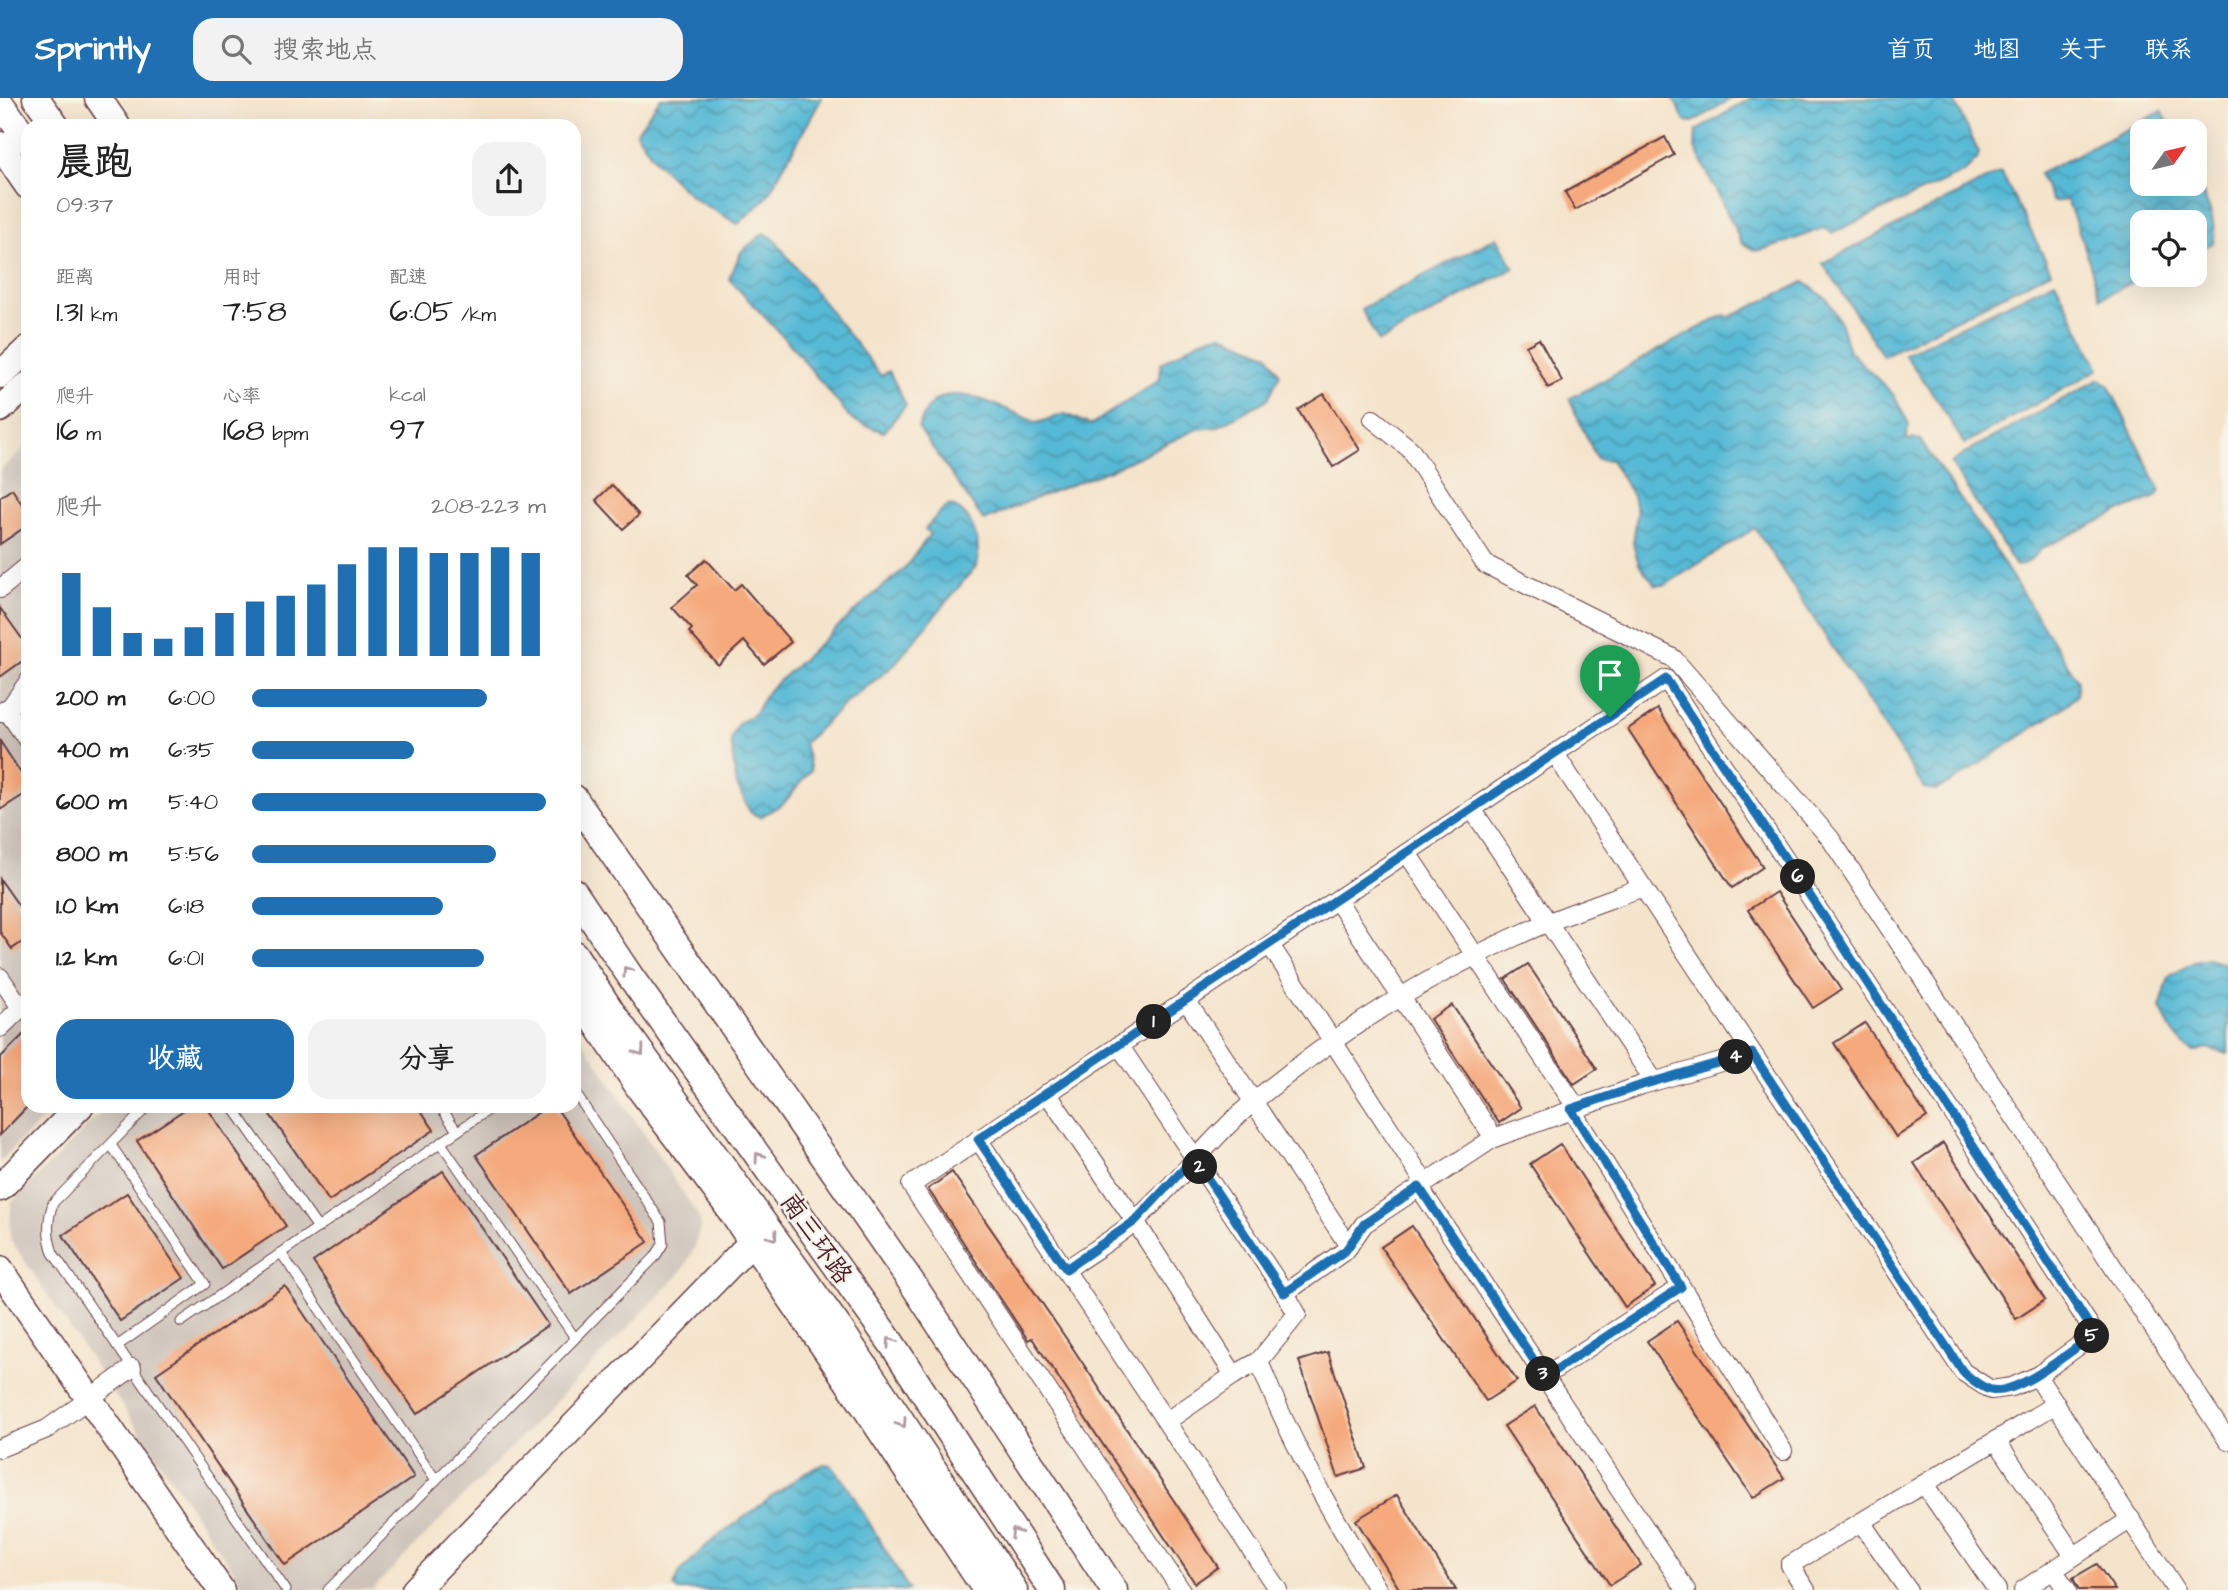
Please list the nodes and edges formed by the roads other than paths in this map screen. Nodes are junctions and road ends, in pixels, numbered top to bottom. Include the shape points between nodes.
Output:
1 (98, 98) edge
2 (0, 103) edge
3 (112, 119) edge
4 (15, 145) edge
5 (21, 164) edge
6 (21, 356) edge
7 (0, 375) edge
8 (21, 391) edge
9 (0, 410) edge
10 (1373, 419) dead end
11 (21, 572) edge
12 (0, 589) edge
13 (21, 690) edge
14 (3, 711) edge
15 (21, 733) edge
16 (1555, 754) junction
17 (581, 808) edge
18 (1472, 809) junction
19 (1407, 853) junction
20 (1643, 887) junction
21 (1337, 900) junction
22 (581, 902) edge
23 (1548, 923) junction
24 (1270, 945) junction
25 (1476, 956) junction
26 (581, 965) edge
27 (0, 977) edge
28 (1402, 998) junction
29 (581, 1000) edge
30 (1186, 1000) junction
31 (21, 1001) edge
32 (21, 1007) edge
33 (0, 1028) edge
34 (1332, 1042) junction
35 (1119, 1045) junction
36 (1752, 1053) junction
37 (1654, 1081) junction
38 (1047, 1093) junction
39 (581, 1102) edge
40 (1254, 1102) junction
41 (1574, 1108) junction
42 (73, 1113) edge
43 (141, 1113) edge
44 (237, 1113) edge
45 (445, 1113) edge
46 (484, 1113) edge
47 (457, 1131) junction
48 (1494, 1138) junction
49 (978, 1139) junction
50 (441, 1143) junction
51 (111, 1145) junction
52 (1194, 1158) junction
53 (1422, 1185) junction
54 (0, 1188) edge
55 (1135, 1221) junction
56 (317, 1228) junction
57 (752, 1242) junction
58 (1349, 1247) junction
59 (281, 1253) junction
60 (0, 1269) edge
61 (1066, 1269) junction
62 (205, 1284) junction
63 (1681, 1287) junction
64 (1284, 1293) junction
65 (215, 1299) junction
66 (181, 1322) dead end
67 (575, 1338) junction
68 (117, 1346) junction
69 (1259, 1360) junction
70 (132, 1368) junction
71 (1234, 1375) junction
72 (2037, 1376) junction
73 (1545, 1377) junction
74 (90, 1399) junction
75 (2056, 1404) junction
76 (1167, 1421) junction
77 (1996, 1440) junction
78 (2228, 1441) edge
79 (0, 1448) edge
80 (1783, 1451) dead end
81 (436, 1480) junction
82 (1924, 1484) junction
83 (2131, 1519) junction
84 (1861, 1522) junction
85 (2074, 1556) junction
86 (2053, 1570) junction
87 (220, 1590) edge
88 (286, 1590) edge
89 (327, 1590) edge
90 (415, 1590) edge
91 (986, 1590) edge
92 (1014, 1590) edge
93 (1052, 1590) edge
94 (1114, 1590) edge
95 (1181, 1590) edge
96 (1279, 1590) edge
97 (1378, 1590) edge
98 (1686, 1590) edge
99 (1806, 1590) edge
100 (1908, 1590) edge
101 (1997, 1590) edge
102 (2023, 1590) edge
103 (2067, 1590) edge
104 (2176, 1590) edge

1 - 3 street
2 - 4 street
4 - 5 street
6 - 7 street
8 - 9 street
10 - 78 street via 1410,449 1485,564 1673,658 1830,838
11 - 12 street
13 - 14 street
14 - 15 street
16 - 18 street
16 - 20 street
16 - 72 street via 1666,679 2095,1334
17 - 94 street via 914,1286
18 - 19 street
18 - 23 street
19 - 21 street
19 - 25 street
20 - 23 street
20 - 36 street
21 - 24 street
21 - 28 street
93 -> 22 street, 南三环路 via 892,1344
23 - 25 street
23 - 37 street
24 - 30 street
24 - 34 street
25 - 28 street
25 - 41 street
26 -> 92 street, 南三环路 via 842,1332
27 - 31 street
28 - 34 street
28 - 48 street
29 - 57 street
30 - 35 street
30 - 40 street
32 - 33 street
34 - 40 street
34 - 53 street
35 - 38 street
35 - 52 street
36 - 37 street
36 - 72 street via 1963,1372 1991,1390
37 - 41 street
38 - 49 street
38 - 55 street
39 - 67 lane via 664,1234 655,1257
40 - 52 street
40 - 58 street
41 - 48 street
41 - 63 street
42 - 54 street
43 - 51 lane
44 - 56 lane
45 - 47 lane
46 - 47 lane
47 - 50 lane
48 - 53 street
49 - 61 street
49 - 95 street via 911,1185
50 - 56 lane
50 - 67 lane
51 - 62 lane
51 - 68 lane via 53,1203 48,1237 52,1253
52 - 55 street
52 - 64 street
53 - 58 street via 1364,1224
53 - 73 street
55 - 61 street
55 - 71 street
56 - 59 lane
57 - 90 street
57 - 91 street
58 - 64 street
59 - 65 lane
59 - 81 lane
60 - 74 street
61 - 76 street
62 - 65 lane
62 - 68 lane
63 - 73 street
63 - 80 street
64 - 69 street via 1297,1314
65 - 66 lane
67 - 81 lane
68 - 70 lane
69 - 71 street
69 - 97 street via 1333,1516
70 - 74 street
70 - 88 lane
71 - 76 street
72 - 75 street
73 - 98 street
74 - 79 street via 47,1429
74 - 87 street
75 - 77 street
75 - 83 street
76 - 96 street
77 - 82 street
77 - 85 street
81 - 89 lane
82 - 84 street
82 - 101 street
83 - 85 street
83 - 104 street
84 - 99 street via 1790,1565
84 - 100 street
85 - 86 street
86 - 102 street
86 - 103 street

